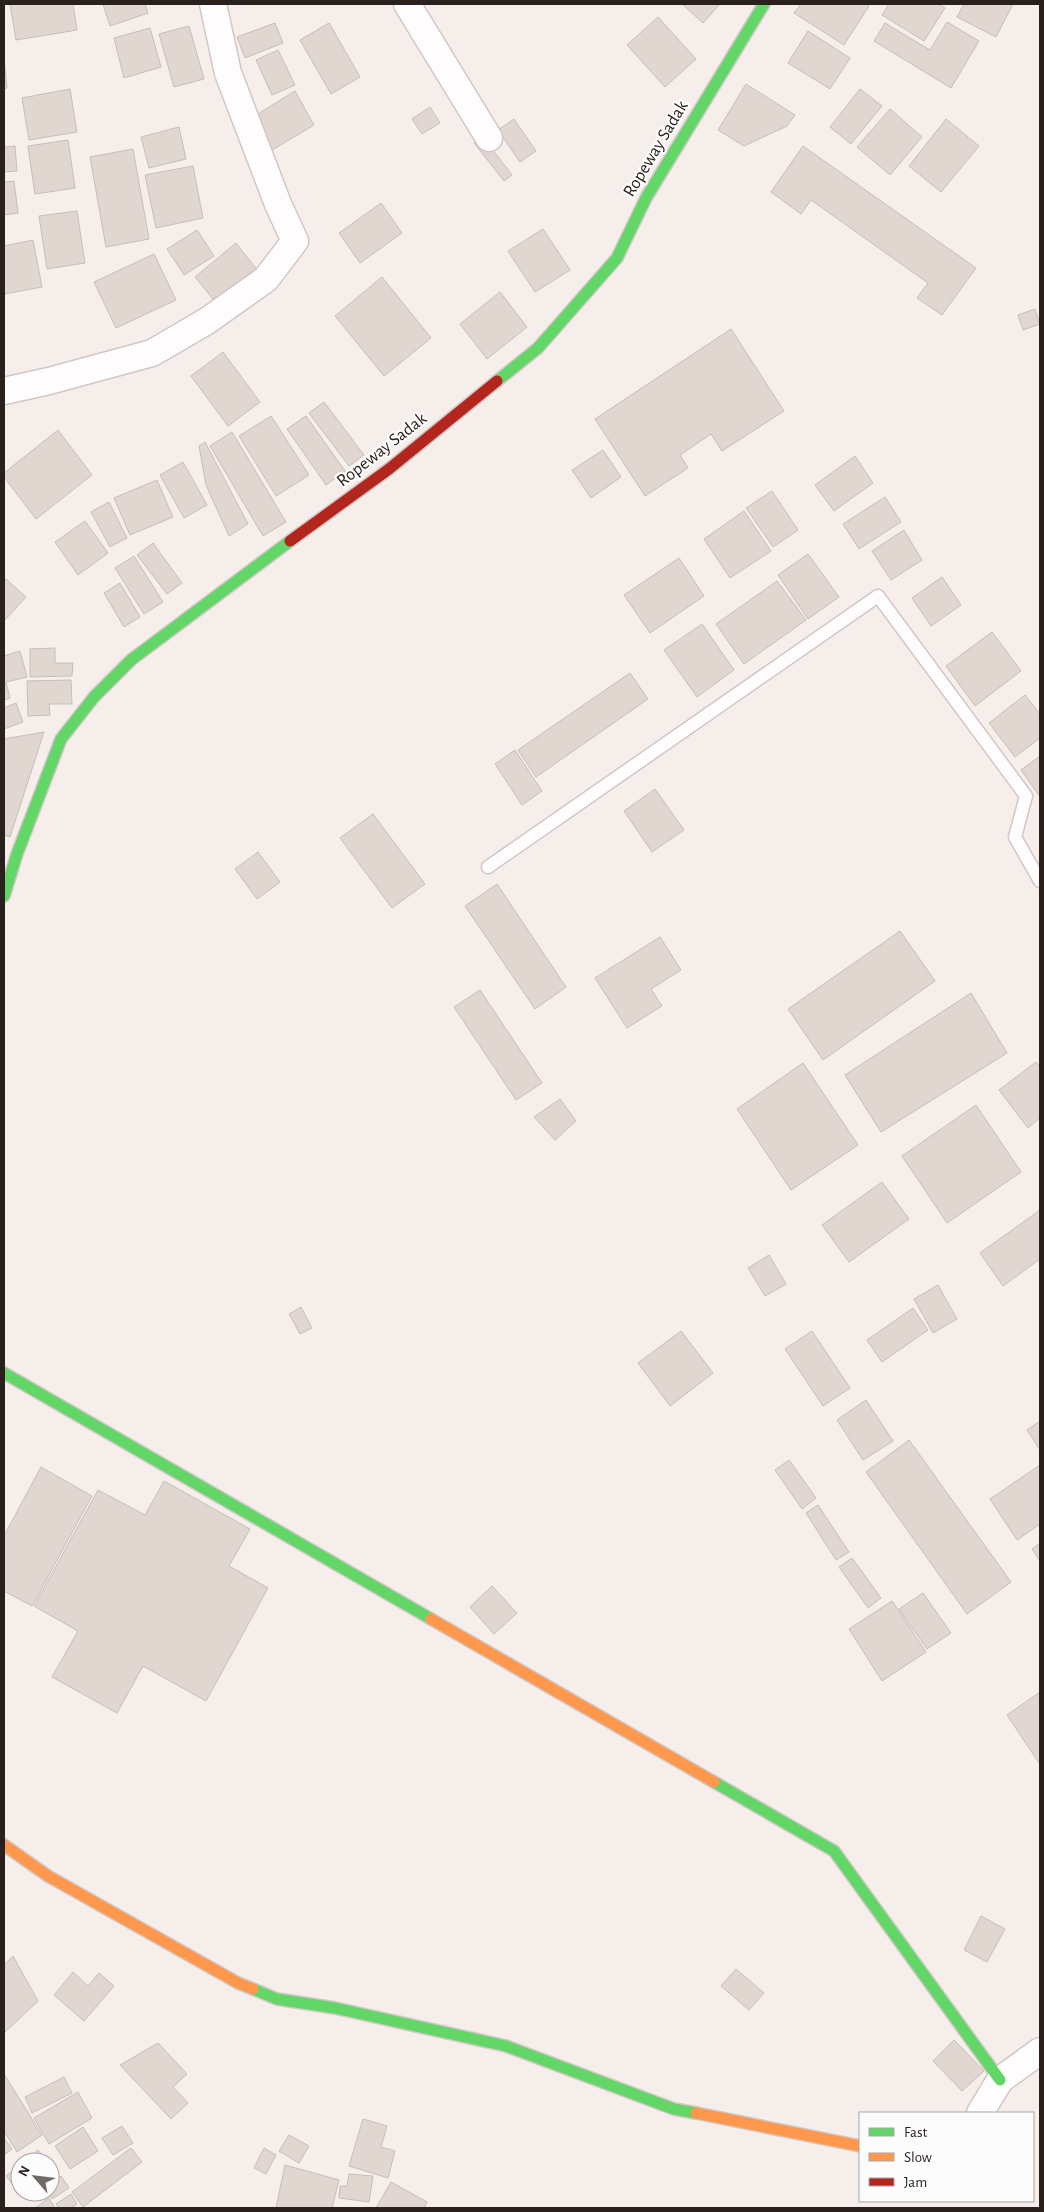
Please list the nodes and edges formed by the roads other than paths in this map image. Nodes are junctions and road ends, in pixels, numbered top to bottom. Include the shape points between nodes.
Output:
1 (213, 4) edge
2 (407, 4) edge
3 (764, 4) edge
4 (489, 138) dead end
5 (4, 391) edge
6 (488, 867) dead end
7 (1040, 881) edge
8 (4, 896) edge
9 (4, 1373) edge
10 (4, 1845) edge
11 (1040, 2051) edge
12 (1000, 2080) junction
13 (981, 2112) edge
14 (859, 2146) edge

1 - 5 street via 228,73 295,241 266,279 207,321 152,353
2 - 4 street
3 - 8 street, Ropeway Sadak via 646,198 617,258 538,348 389,469 130,660 94,697 61,739
6 - 7 lane via 878,596 1026,796 1015,837
9 - 12 street via 834,1851
10 - 14 street via 48,1876 164,1942 277,1999 336,2008 506,2046 674,2109
11 - 12 street
12 - 13 street

